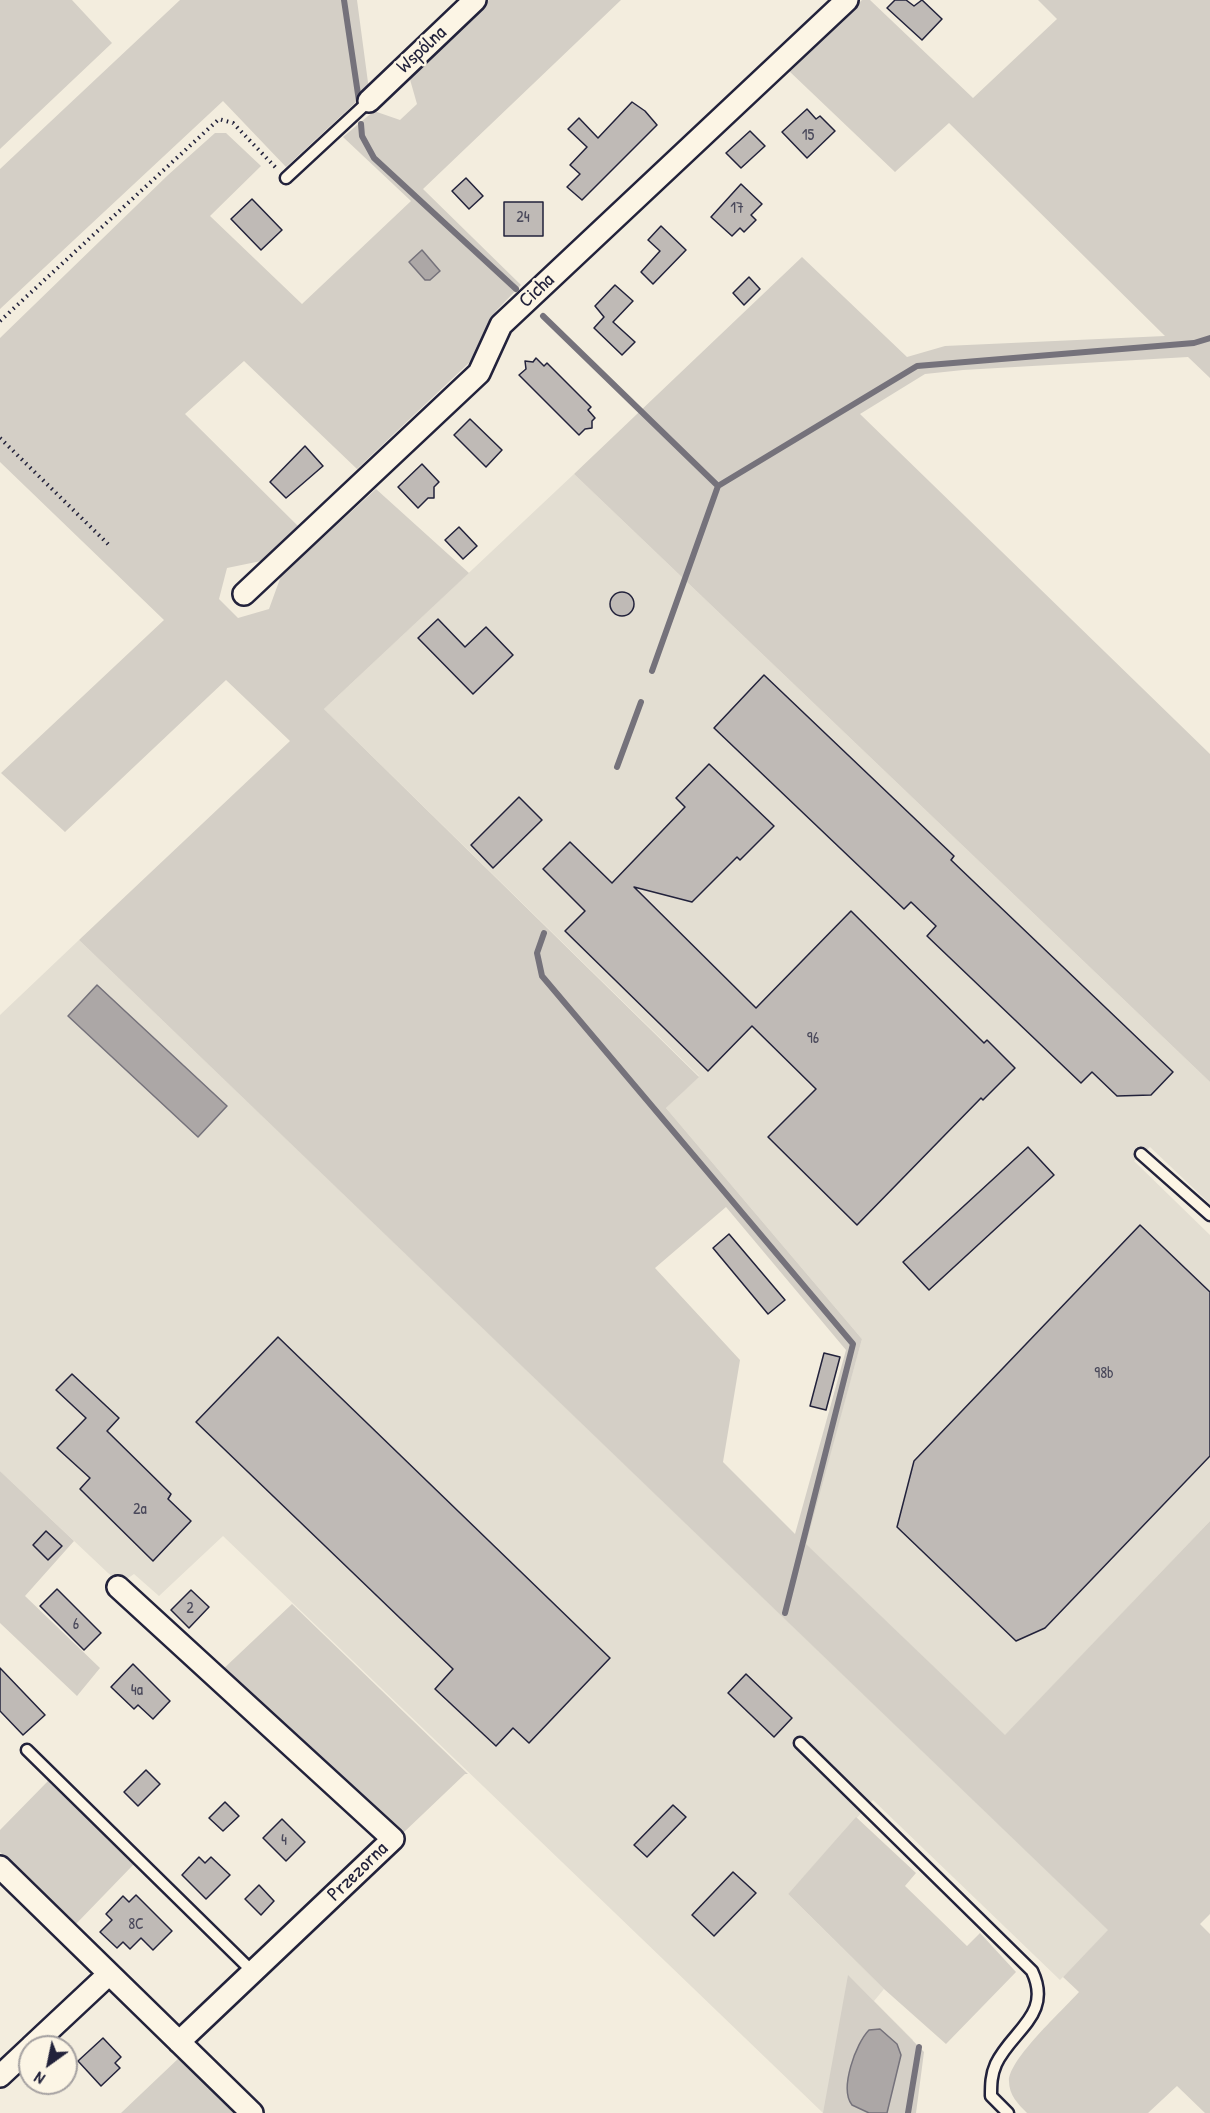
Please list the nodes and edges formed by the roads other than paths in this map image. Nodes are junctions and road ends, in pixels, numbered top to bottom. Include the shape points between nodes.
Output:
1 (475, 0) edge
2 (847, 0) edge
3 (369, 101) joint
4 (286, 178) road end
5 (244, 594) dead end
6 (1142, 1154) dead end
7 (1210, 1215) edge
8 (118, 1587) dead end
9 (800, 1743) dead end
10 (27, 1750) dead end
11 (0, 1867) edge
12 (253, 1972) junction
13 (109, 1974) junction
14 (43, 2035) edge
15 (179, 2042) junction
16 (18, 2059) edge
17 (0, 2076) edge
18 (252, 2113) edge
19 (1008, 2113) edge

1 - 3 street, Wspólna
2 - 5 street, Cicha via 501,325 479,373
3 - 4 lane
6 - 7 lane
8 - 12 street, Przezorna via 393,1839
9 - 19 lane via 1032,1971 1038,2002 996,2062 991,2076 992,2096
10 - 12 lane
11 - 13 street
12 - 15 street, Przezorna
13 - 14 street
13 - 15 street
15 - 18 street
16 - 17 street

